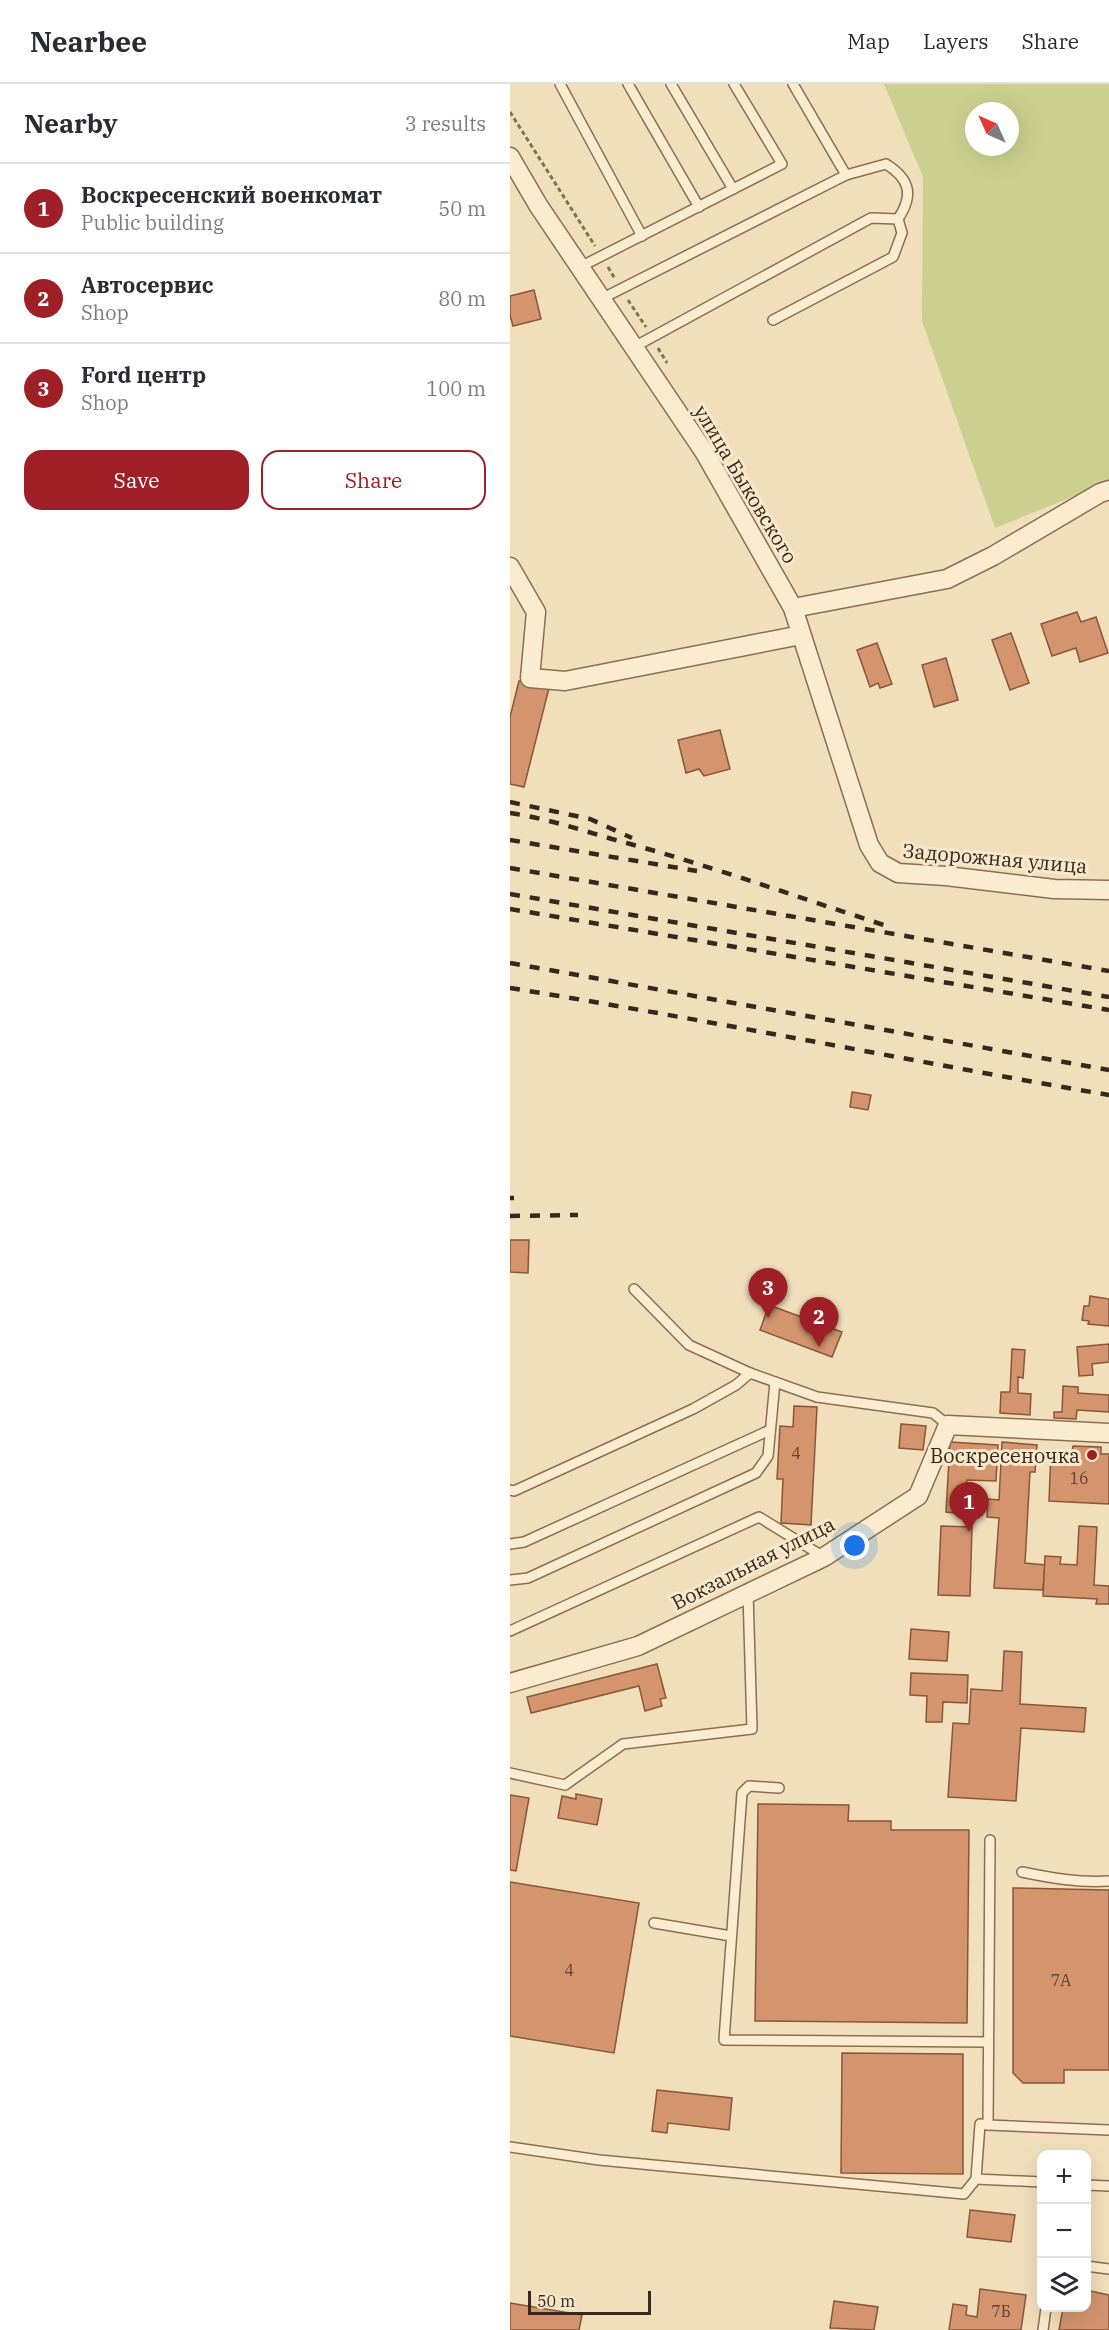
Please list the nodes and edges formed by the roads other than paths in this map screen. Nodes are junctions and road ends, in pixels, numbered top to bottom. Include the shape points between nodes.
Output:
1 (560, 84) edge
2 (628, 84) edge
3 (671, 84) edge
4 (734, 84) edge
5 (794, 84) edge
6 (510, 157) edge
7 (846, 175) junction
8 (733, 189) junction
9 (699, 207) junction
10 (898, 219) junction
11 (642, 236) junction
12 (580, 267) junction
13 (601, 299) junction
14 (773, 320) dead end
15 (634, 348) junction
16 (1109, 490) edge
17 (510, 567) edge
18 (793, 608) junction
19 (801, 635) junction
20 (880, 863) joint
21 (1109, 890) edge
22 (634, 1289) dead end
23 (750, 1373) junction
24 (775, 1382) junction
25 (948, 1425) junction
26 (770, 1430) junction
27 (1109, 1433) edge
28 (510, 1490) edge
29 (510, 1544) edge
30 (824, 1557) junction
31 (510, 1580) edge
32 (748, 1593) junction
33 (510, 1632) edge
34 (510, 1683) edge
35 (510, 1773) edge
36 (779, 1788) dead end
37 (990, 1840) dead end
38 (1022, 1872) dead end
39 (1109, 1881) edge
40 (654, 1923) dead end
41 (731, 1936) junction
42 (988, 2042) junction
43 (988, 2125) junction
44 (1109, 2130) edge
45 (510, 2147) edge
46 (976, 2179) junction
47 (1037, 2182) edge
48 (1091, 2185) edge
49 (1109, 2186) edge
50 (1091, 2267) edge
51 (1109, 2269) edge
52 (1045, 2312) edge
53 (1043, 2330) edge

1 - 11 lane
2 - 9 lane
3 - 8 lane
4 - 8 lane via 782,164
5 - 7 lane
6 - 12 street, улица Быковского
7 - 10 lane via 886,164 899,172 909,192
7 - 13 lane
8 - 9 lane
9 - 11 lane
10 - 14 lane via 902,233 893,257
10 - 15 lane via 871,218
11 - 12 lane
12 - 13 street, улица Быковского
13 - 15 street, улица Быковского
15 - 18 street, улица Быковского via 705,453
16 - 18 street via 947,579
17 - 19 street via 536,612 530,678 565,681
18 - 19 street, улица Быковского
19 - 20 street, улица Быковского via 869,844
20 - 21 street, Задорожная улица via 898,873 1053,889
22 - 23 lane via 689,1345
23 - 24 lane
23 - 28 lane via 693,1409
24 - 25 lane via 817,1397 933,1413
24 - 26 lane
25 - 27 street
25 - 30 street, Вокзальная улица via 918,1497
26 - 29 lane via 524,1542
26 - 31 lane via 768,1456 756,1473 528,1578
30 - 32 street, Вокзальная улица
30 - 33 lane via 759,1517
32 - 34 street, Вокзальная улица via 638,1646
32 - 35 lane via 752,1729 623,1744 565,1785
36 - 41 lane via 749,1786 742,1793
37 - 42 lane
38 - 39 lane via 1070,1880
40 - 41 lane
41 - 42 lane via 724,2040
42 - 43 lane
43 - 44 lane
43 - 46 lane via 980,2124
45 - 46 lane via 598,2160 964,2194
46 - 47 lane
48 - 49 lane
50 - 51 lane
52 - 53 lane

